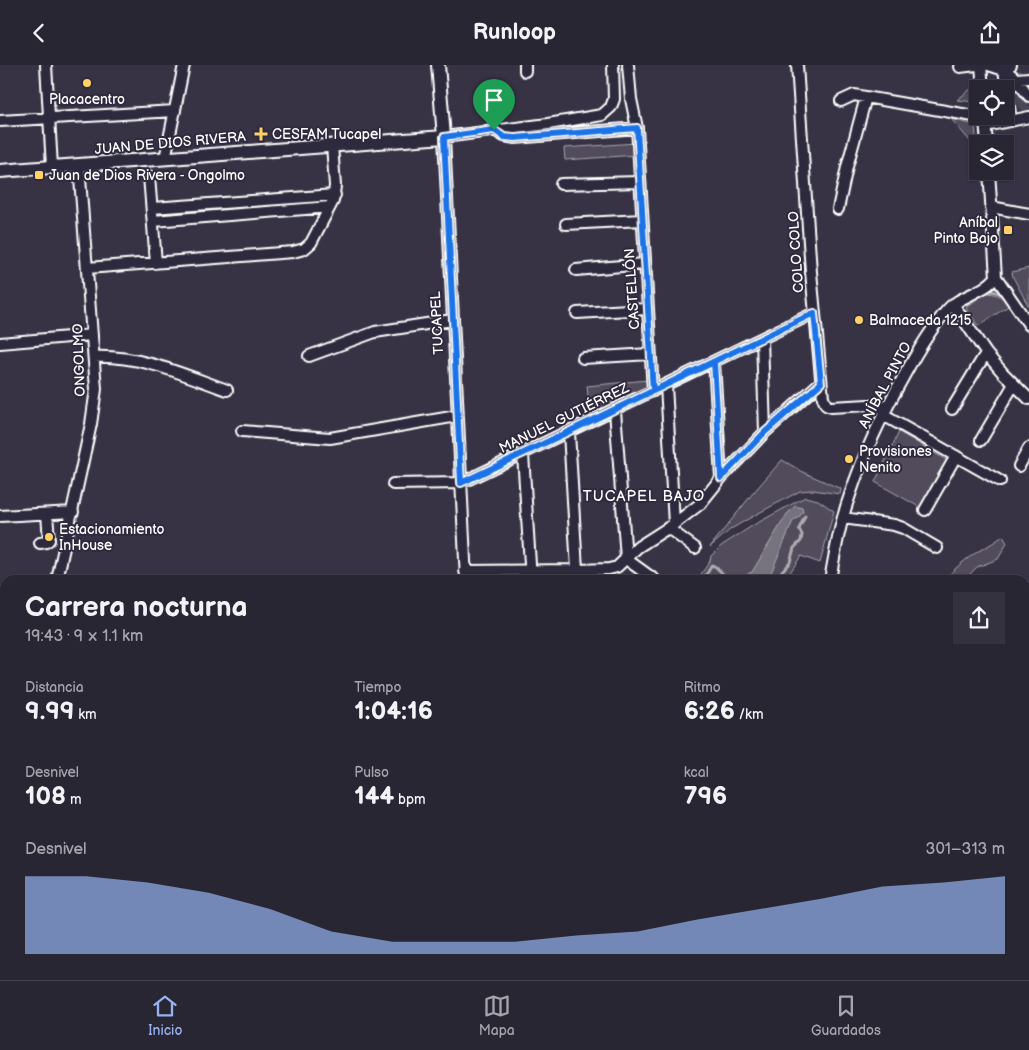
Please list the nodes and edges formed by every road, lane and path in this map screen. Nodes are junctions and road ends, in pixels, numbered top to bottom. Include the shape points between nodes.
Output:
1 (46, 65) edge
2 (184, 65) edge
3 (438, 65) edge
4 (613, 65) edge
5 (628, 65) edge
6 (797, 65) edge
7 (976, 65) edge
8 (981, 65) edge
9 (988, 65) edge
10 (960, 67) dead end
11 (1008, 67) edge
12 (1029, 78) edge
13 (1016, 79) junction
14 (982, 80) edge
15 (866, 97) junction
16 (841, 101) dead end
17 (1020, 104) edge
18 (174, 111) junction
19 (49, 117) junction
20 (969, 117) edge
21 (0, 121) edge
22 (637, 128) junction
23 (494, 130) junction
24 (444, 137) junction
25 (332, 145) junction
26 (165, 159) junction
27 (79, 165) junction
28 (52, 167) junction
29 (0, 171) edge
30 (149, 176) dead end
31 (990, 180) edge
32 (640, 182) junction
33 (561, 184) dead end
34 (335, 195) junction
35 (330, 207) junction
36 (991, 207) junction
37 (152, 208) junction
38 (838, 209) dead end
39 (1029, 214) edge
40 (642, 219) junction
41 (153, 221) junction
42 (566, 224) dead end
43 (156, 263) junction
44 (644, 264) junction
45 (87, 268) junction
46 (576, 269) dead end
47 (996, 277) junction
48 (953, 304) junction
49 (647, 309) junction
50 (577, 313) dead end
51 (814, 313) junction
52 (452, 320) junction
53 (1029, 325) edge
54 (92, 335) junction
55 (762, 339) junction
56 (0, 343) edge
57 (986, 353) junction
58 (650, 354) junction
59 (310, 356) dead end
60 (94, 357) junction
61 (583, 358) dead end
62 (714, 362) junction
63 (821, 383) junction
64 (1014, 384) junction
65 (666, 385) junction
66 (227, 391) dead end
67 (653, 391) junction
68 (1027, 394) edge
69 (615, 409) junction
70 (952, 409) dead end
71 (884, 412) junction
72 (457, 416) junction
73 (242, 431) dead end
74 (569, 431) junction
75 (765, 432) junction
76 (981, 440) dead end
77 (1029, 448) edge
78 (523, 453) junction
79 (956, 456) junction
80 (1019, 466) dead end
81 (721, 478) junction
82 (1000, 481) dead end
83 (461, 483) junction
84 (393, 484) dead end
85 (925, 510) dead end
86 (72, 512) junction
87 (47, 514) junction
88 (0, 516) edge
89 (843, 518) junction
90 (671, 526) junction
91 (40, 543) dead end
92 (695, 548) dead end
93 (937, 548) dead end
94 (626, 559) junction
95 (577, 570) junction
96 (59, 575) edge
97 (466, 575) edge
98 (531, 575) edge
99 (645, 575) edge
100 (831, 575) edge

1 - 19 street
2 - 18 street
3 - 24 main road, TUCAPEL
4 - 23 street, JUAN DE DIOS RIVERA via 614,99 609,110 602,115
5 - 22 street, CASTELLÓN
6 - 51 street, COLO COLO
7 - 10 street
8 - 14 street
9 - 11 street
11 - 13 street
11 - 17 street
12 - 13 street
13 - 17 street
15 - 16 street via 854,95
15 - 20 street
15 - 38 street
18 - 19 street
18 - 26 street
19 - 21 street
19 - 28 street
22 - 23 street via 515,138 504,137
22 - 32 street, CASTELLÓN
23 - 24 street, JUAN DE DIOS RIVERA
24 - 25 main road, JUAN DE DIOS RIVERA
24 - 52 street, TUCAPEL
25 - 26 main road, JUAN DE DIOS RIVERA
25 - 34 street
26 - 27 main road, JUAN DE DIOS RIVERA
27 - 28 main road, JUAN DE DIOS RIVERA
27 - 45 street, ONGOLMO
28 - 29 main road, JUAN DE DIOS RIVERA
30 - 37 street
31 - 36 street
32 - 33 street
32 - 40 street, CASTELLÓN
34 - 35 street
34 - 37 street
35 - 41 street
35 - 43 street via 310,243 298,251
36 - 39 street
36 - 47 street
37 - 41 street
40 - 42 street
40 - 44 street, CASTELLÓN
41 - 43 street
43 - 45 street
44 - 46 street
44 - 49 street, CASTELLÓN
45 - 54 street, ONGOLMO
47 - 48 street, ANÍBAL PINTO
47 - 53 street
48 - 57 street
48 - 71 street, ANÍBAL PINTO via 923,344
49 - 50 street
49 - 58 street, CASTELLÓN
51 - 55 street, MANUEL GUTIÉRREZ
51 - 63 street, COLO COLO
52 - 59 street via 375,332
52 - 72 street, TUCAPEL
54 - 56 street
54 - 60 street, ONGOLMO
55 - 62 street, MANUEL GUTIÉRREZ
55 - 75 street
57 - 64 street
57 - 70 street
58 - 61 street
58 - 67 street, CASTELLÓN
60 - 66 street via 141,361
60 - 86 street, ONGOLMO via 96,389 93,413
62 - 65 street, MANUEL GUTIÉRREZ
62 - 81 street
63 - 71 street, COLO COLO via 825,402 830,407 868,405
63 - 75 street
64 - 68 street
64 - 76 street
65 - 67 street, MANUEL GUTIÉRREZ
65 - 90 street
67 - 69 street, MANUEL GUTIÉRREZ
69 - 74 street, MANUEL GUTIÉRREZ
69 - 94 street
71 - 79 street
71 - 89 street, ANÍBAL PINTO
72 - 73 street via 330,438
72 - 83 street, TUCAPEL
74 - 78 street, MANUEL GUTIÉRREZ
74 - 95 street
75 - 81 street
77 - 80 street
78 - 83 street, MANUEL GUTIÉRREZ
78 - 98 street
79 - 82 street
79 - 85 street
81 - 90 street via 700,504
83 - 84 street
83 - 97 street, TUCAPEL
86 - 87 street
86 - 96 street, ONGOLMO
87 - 88 street
87 - 91 street via 49,540
89 - 93 street via 894,525
89 - 100 street, ANÍBAL PINTO
90 - 92 street
90 - 94 street via 638,547
94 - 95 street via 614,568
94 - 99 street
95 - 98 street
97 - 98 street

